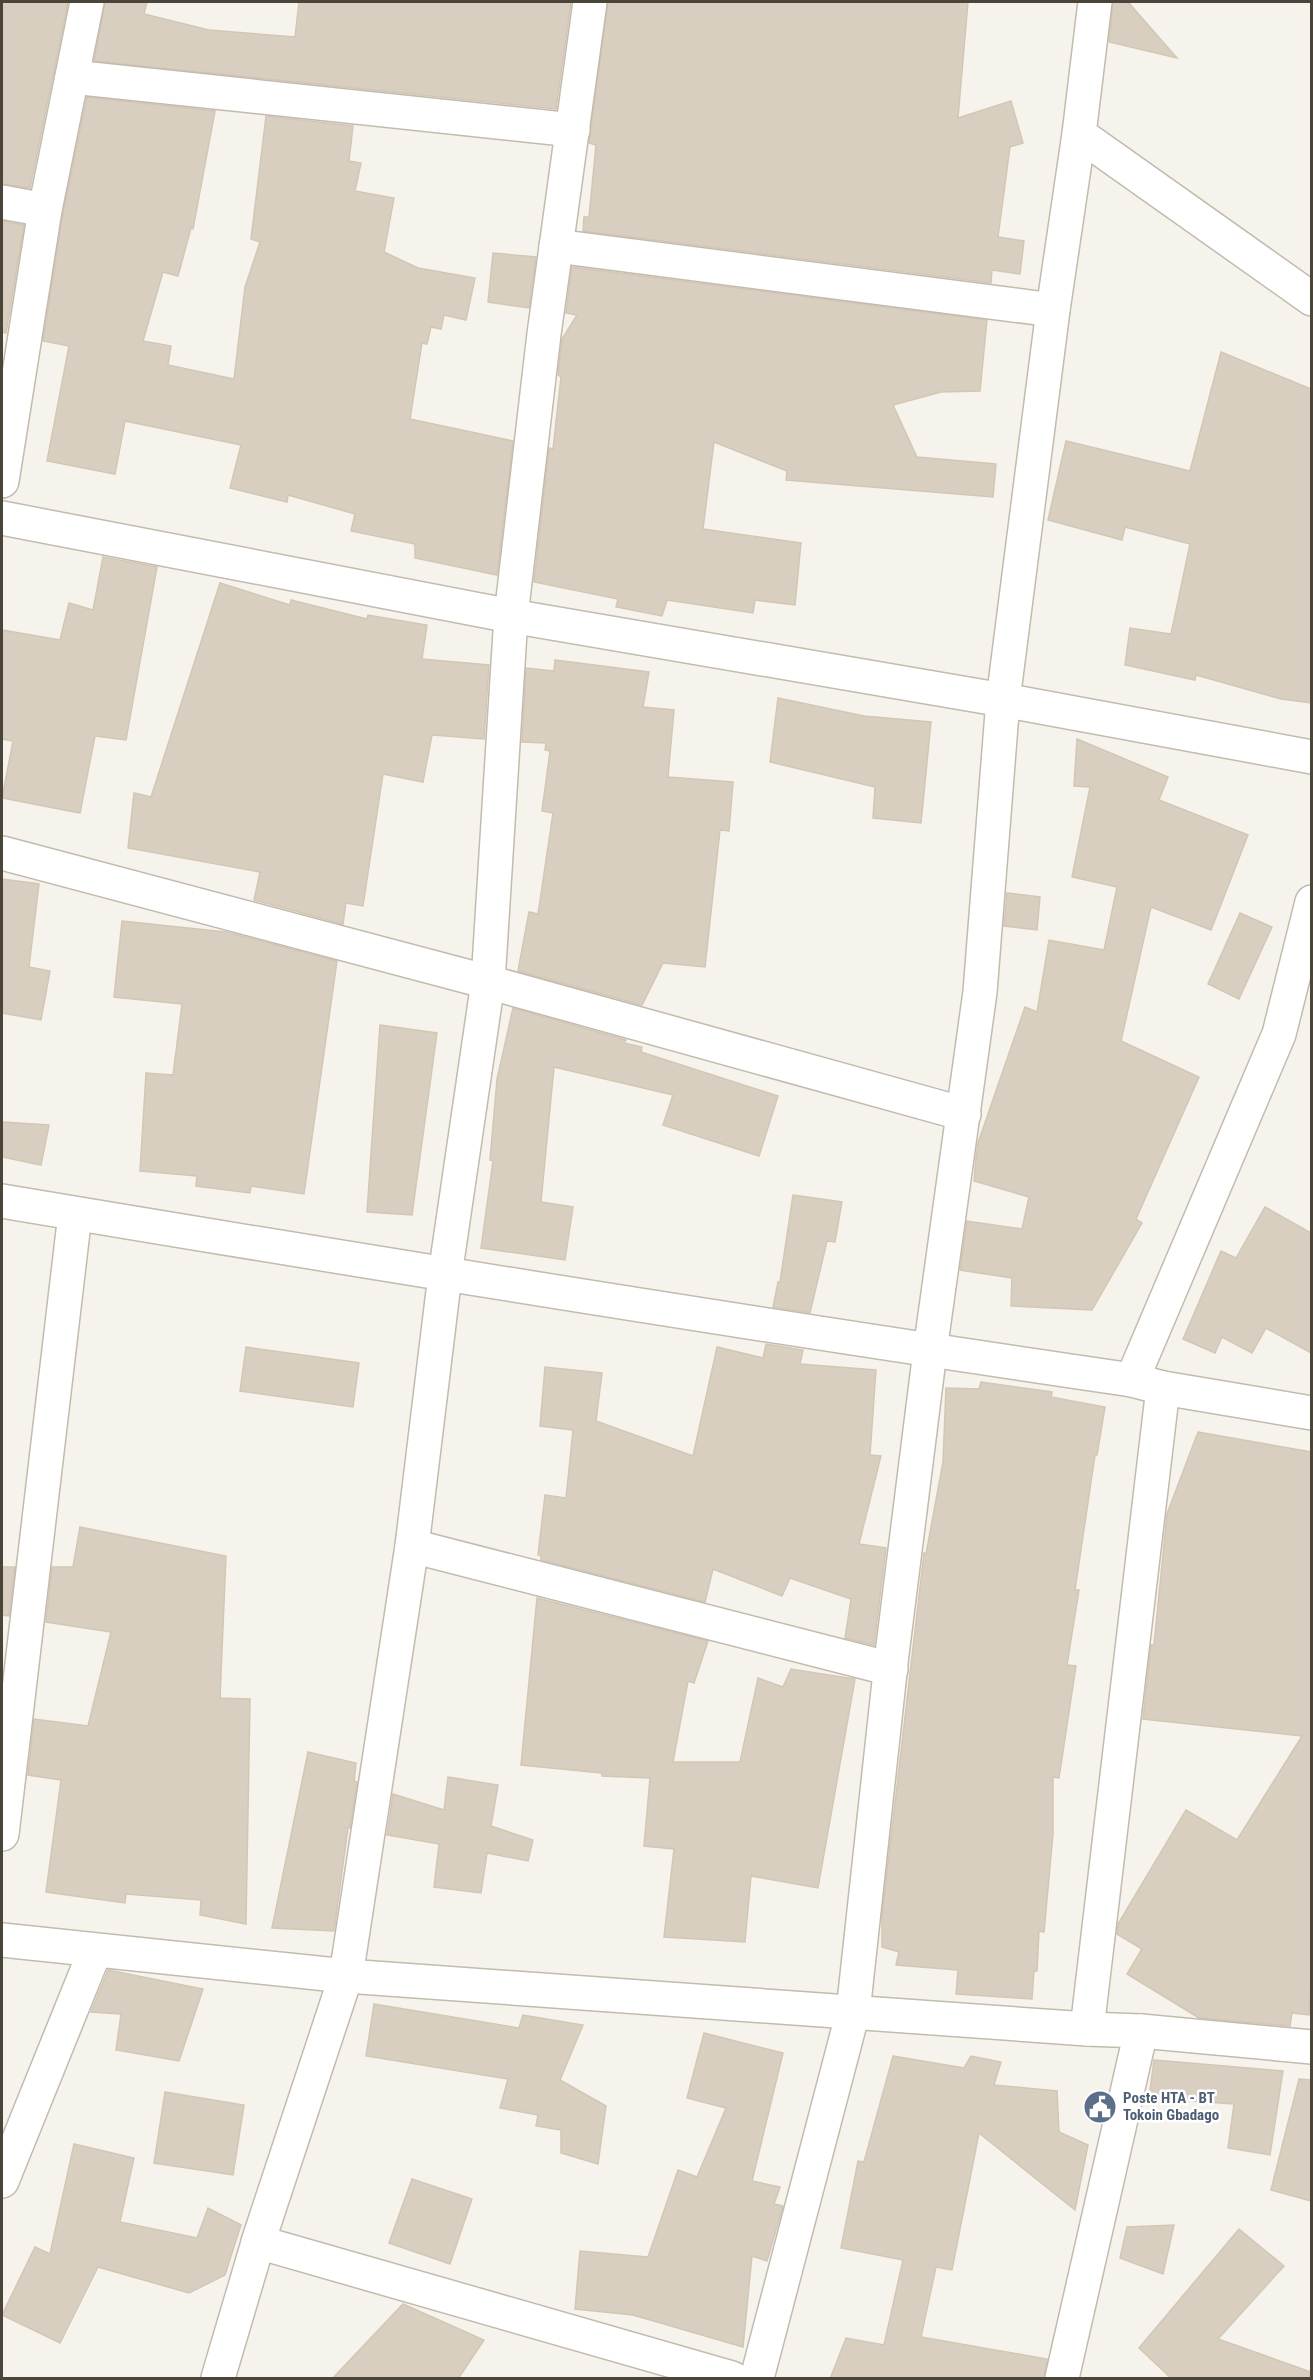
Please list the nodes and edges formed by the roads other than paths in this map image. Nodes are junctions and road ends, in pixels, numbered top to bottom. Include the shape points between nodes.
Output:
1 (87, 2) edge
2 (590, 2) edge
3 (1095, 2) edge
4 (72, 77) junction
5 (573, 130) junction
6 (1079, 134) junction
7 (2, 202) edge
8 (45, 210) junction
9 (556, 246) junction
10 (1311, 299) edge
11 (1053, 310) junction
12 (2, 481) edge
13 (2, 518) edge
14 (511, 615) junction
15 (1003, 700) junction
16 (1311, 758) edge
17 (2, 853) edge
18 (1311, 902) edge
19 (488, 982) junction
20 (964, 1114) junction
21 (2, 1201) edge
22 (75, 1214) junction
23 (445, 1275) junction
24 (930, 1350) junction
25 (1148, 1384) junction
26 (1311, 1413) edge
27 (412, 1546) junction
28 (891, 1669) junction
29 (2, 1834) edge
30 (2, 1940) edge
31 (95, 1950) junction
32 (346, 1976) junction
33 (853, 2012) junction
34 (1087, 2029) junction
35 (1141, 2031) junction
36 (1311, 2047) edge
37 (2, 2181) edge
38 (258, 2242) junction
39 (218, 2379) edge
40 (732, 2379) edge
41 (757, 2379) edge
42 (1062, 2379) edge

1 - 4 street
2 - 5 street
3 - 6 street
4 - 5 street
4 - 8 street
5 - 9 street
6 - 10 street
6 - 11 street
7 - 8 street
8 - 12 street
9 - 11 street
9 - 14 street
11 - 15 street
13 - 14 street
14 - 15 street
14 - 19 street
15 - 16 street
15 - 20 street via 980,992
17 - 19 street
18 - 25 street via 1279,1035
19 - 20 street
19 - 23 street
20 - 24 street
21 - 22 street
22 - 23 street
22 - 29 street
23 - 24 street
23 - 27 street
24 - 25 street
24 - 28 street
25 - 26 street
25 - 34 street
27 - 28 street
27 - 32 street
28 - 33 street
30 - 31 street
31 - 32 street
31 - 37 street
32 - 33 street
32 - 38 street
33 - 34 street
33 - 41 street
34 - 35 street
35 - 36 street
35 - 42 street
38 - 39 street
38 - 40 street

